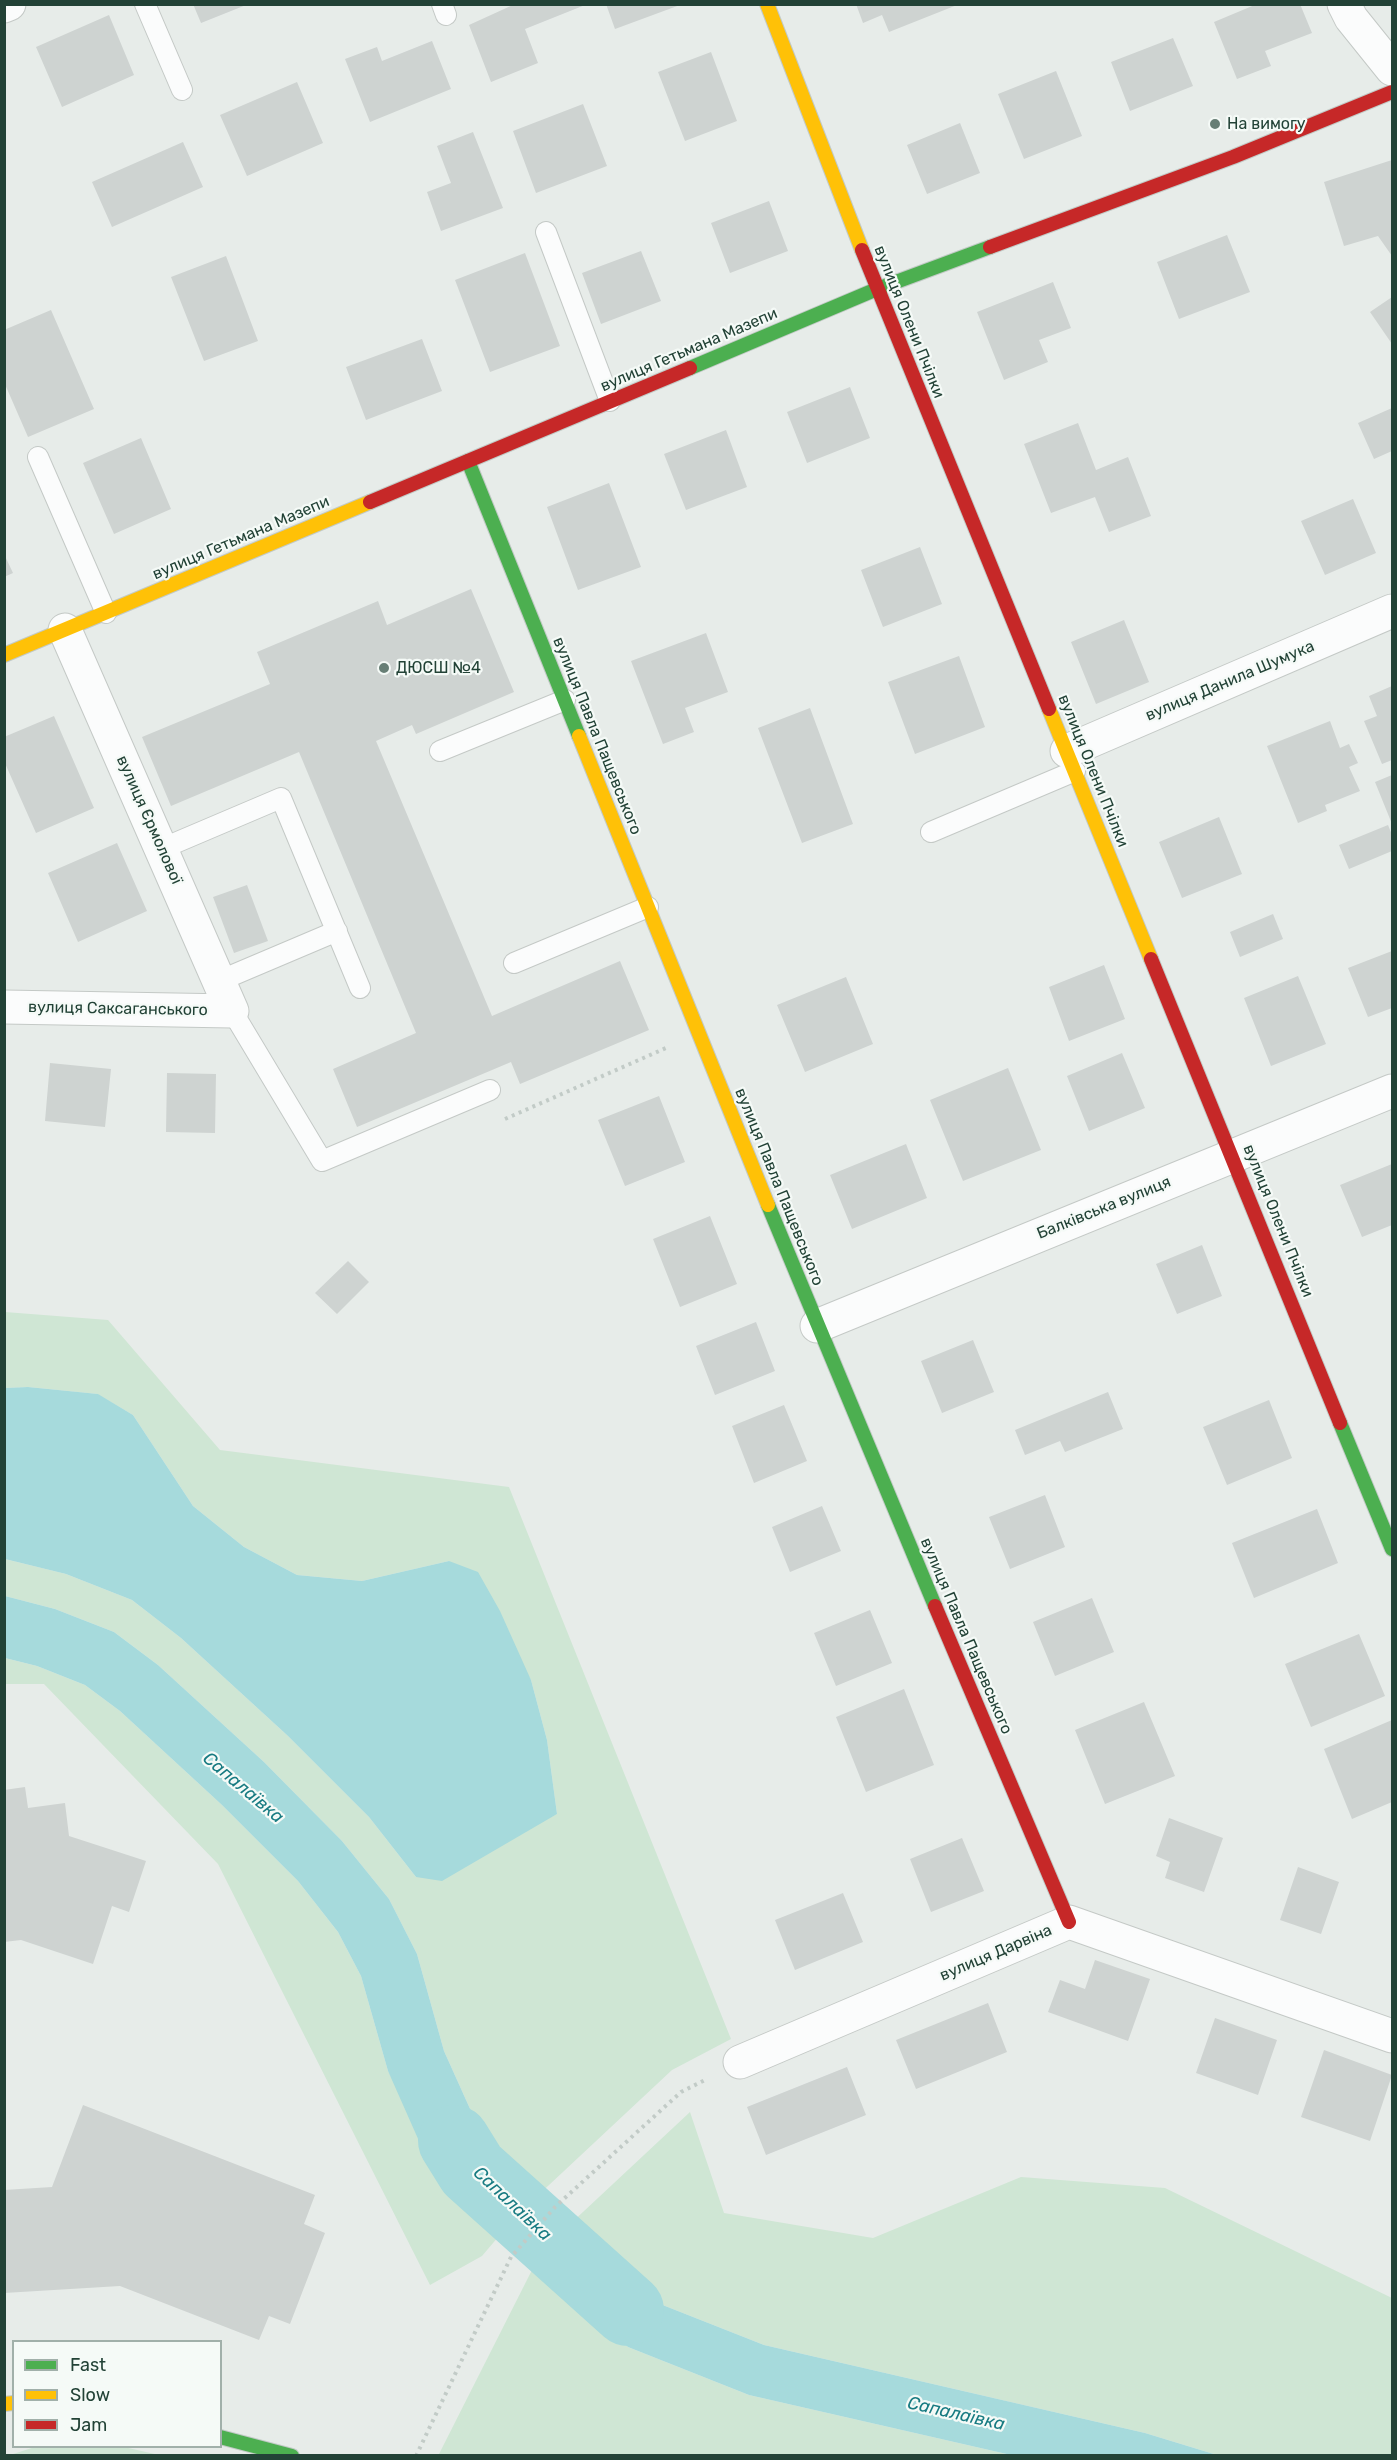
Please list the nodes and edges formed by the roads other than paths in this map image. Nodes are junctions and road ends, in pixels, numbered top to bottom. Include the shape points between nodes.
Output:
1 (9, 4) edge
2 (145, 4) edge
3 (767, 4) edge
4 (1344, 4) edge
5 (4, 6) edge
6 (1392, 69) edge
7 (182, 90) dead end
8 (1392, 92) edge
9 (546, 232) dead end
10 (877, 289) junction
11 (610, 401) junction
12 (38, 457) dead end
13 (468, 461) junction
14 (1392, 611) edge
15 (106, 613) junction
16 (65, 630) junction
17 (4, 655) edge
18 (565, 700) junction
19 (440, 751) dead end
20 (1071, 761) junction
21 (931, 832) dead end
22 (161, 849) junction
23 (648, 907) junction
24 (337, 931) junction
25 (514, 963) dead end
26 (219, 981) junction
27 (360, 988) dead end
28 (4, 1007) edge
29 (232, 1011) junction
30 (490, 1090) dead end
31 (1392, 1091) edge
32 (1233, 1155) junction
33 (817, 1326) junction
34 (1392, 1549) edge
35 (1069, 1922) junction
36 (1392, 2036) edge
37 (740, 2062) road end
38 (222, 2437) edge
39 (292, 2456) edge

1 - 5 street
2 - 7 lane
3 - 10 street, вулиця Олени Пчілки
4 - 6 street
8 - 10 street, вулиця Гетьмана Мазепи via 1233,157
9 - 11 lane
10 - 11 street, вулиця Гетьмана Мазепи
10 - 20 street, вулиця Олени Пчілки
11 - 13 street, вулиця Гетьмана Мазепи
12 - 15 lane
13 - 15 street, вулиця Гетьмана Мазепи
13 - 18 street, вулиця Павла Пащевського
14 - 20 street, вулиця Данила Шумука
15 - 16 street, вулиця Гетьмана Мазепи
16 - 17 street, вулиця Гетьмана Мазепи
16 - 22 street, вулиця Єрмолової
18 - 19 lane
18 - 23 street, вулиця Павла Пащевського
20 - 21 lane
20 - 32 street, вулиця Олени Пчілки
22 - 24 lane via 281,798
22 - 26 street, вулиця Єрмолової
23 - 25 lane
23 - 33 street, вулиця Павла Пащевського
24 - 26 lane
24 - 27 lane
26 - 29 street, вулиця Єрмолової
28 - 29 street, вулиця Саксаганського
29 - 30 lane via 322,1161
31 - 32 street, Балківська вулиця
32 - 33 street, Балківська вулиця
32 - 34 street, вулиця Олени Пчілки
33 - 35 street, вулиця Павла Пащевського
35 - 36 street, вулиця Дарвіна
35 - 37 street, вулиця Дарвіна
38 - 39 street

